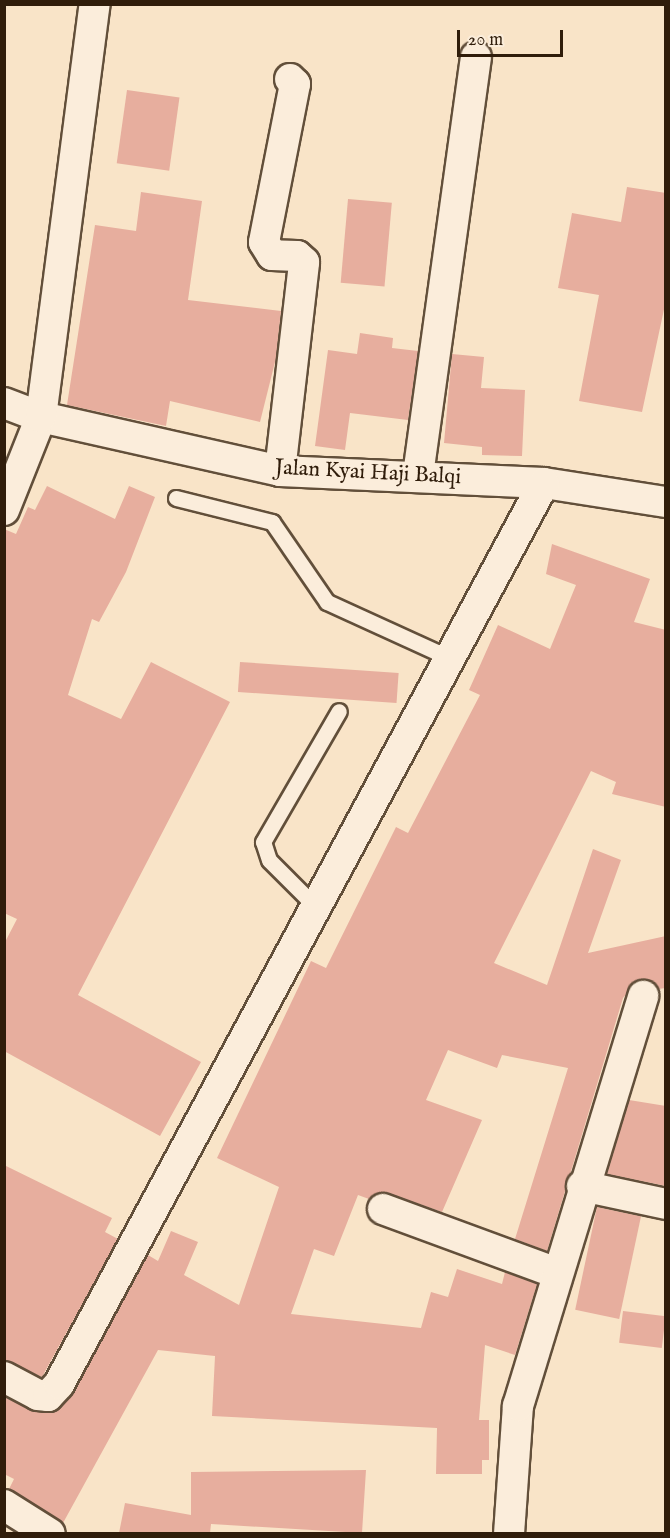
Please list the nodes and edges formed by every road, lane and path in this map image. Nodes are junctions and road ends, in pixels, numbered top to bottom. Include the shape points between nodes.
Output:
1 (95, 4) edge
2 (476, 57) dead end
3 (290, 79) dead end
4 (4, 403) edge
5 (40, 417) junction
6 (280, 471) junction
7 (418, 475) junction
8 (544, 483) junction
9 (176, 498) dead end
10 (666, 502) edge
11 (4, 510) edge
12 (450, 658) junction
13 (339, 711) dead end
14 (316, 907) junction
15 (643, 996) dead end
16 (582, 1186) junction
17 (666, 1204) edge
18 (382, 1209) dead end
19 (557, 1272) junction
20 (4, 1377) edge
21 (13, 1519) edge
22 (50, 1533) edge
23 (509, 1533) edge

1 - 5 street
2 - 7 street
3 - 6 street via 295,84 264,242 272,255 297,256 304,262
4 - 5 street, Jalan Kyai Haji Balqi
5 - 6 street, Jalan Kyai Haji Balqi
5 - 11 street
6 - 7 street, Jalan Kyai Haji Balqi
7 - 8 street, Jalan Kyai Haji Balqi
8 - 10 street, Jalan Kyai Haji Balqi
8 - 12 street
9 - 12 lane via 272,522 327,602
12 - 14 street
13 - 14 lane via 263,842 269,860
14 - 20 street via 59,1384 48,1396 38,1395
15 - 16 street
16 - 17 street
16 - 19 street
18 - 19 street
19 - 23 street via 518,1406
21 - 22 street

